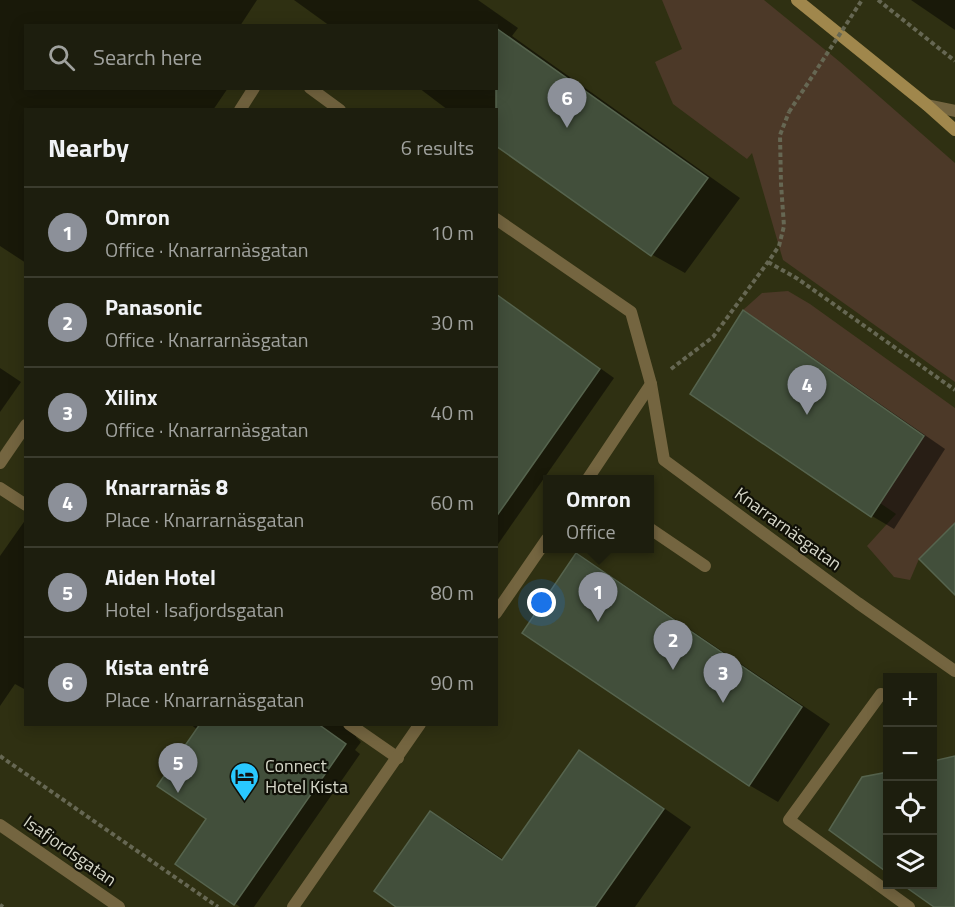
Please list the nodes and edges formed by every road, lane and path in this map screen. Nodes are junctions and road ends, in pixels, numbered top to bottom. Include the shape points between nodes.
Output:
1 (797, 0) edge
2 (862, 0) edge
3 (878, 0) edge
4 (955, 61) edge
5 (253, 90) edge
6 (313, 90) edge
7 (927, 105) junction
8 (241, 108) edge
9 (337, 108) edge
10 (955, 111) edge
11 (955, 130) edge
12 (498, 220) edge
13 (768, 262) junction
14 (651, 384) junction
15 (955, 390) edge
16 (24, 428) edge
17 (0, 463) edge
18 (590, 475) edge
19 (0, 488) edge
20 (24, 504) edge
21 (654, 531) edge
22 (543, 545) edge
23 (705, 566) dead end
24 (498, 610) edge
25 (955, 671) edge
26 (881, 694) dead end
27 (352, 726) edge
28 (419, 726) edge
29 (0, 756) edge
30 (398, 758) junction
31 (0, 825) edge
32 (298, 905) edge
33 (119, 907) edge
34 (218, 907) edge
35 (909, 907) edge

1 - 7 main road
2 - 13 path, bridge via 789,112 780,135 784,226 779,246
3 - 4 path
5 - 8 street
6 - 9 street
7 - 10 street
7 - 11 main road
12 - 14 street, Knarrarnäsgatan via 631,312
13 - 14 path via 713,337
13 - 15 path
14 - 18 street
14 - 25 street, Knarrarnäsgatan via 664,460
16 - 17 street
19 - 20 street
21 - 23 street
22 - 24 street
26 - 35 street via 789,820
27 - 30 street
28 - 30 street
29 - 34 path
30 - 32 street
31 - 33 street, Isafjordsgatan

